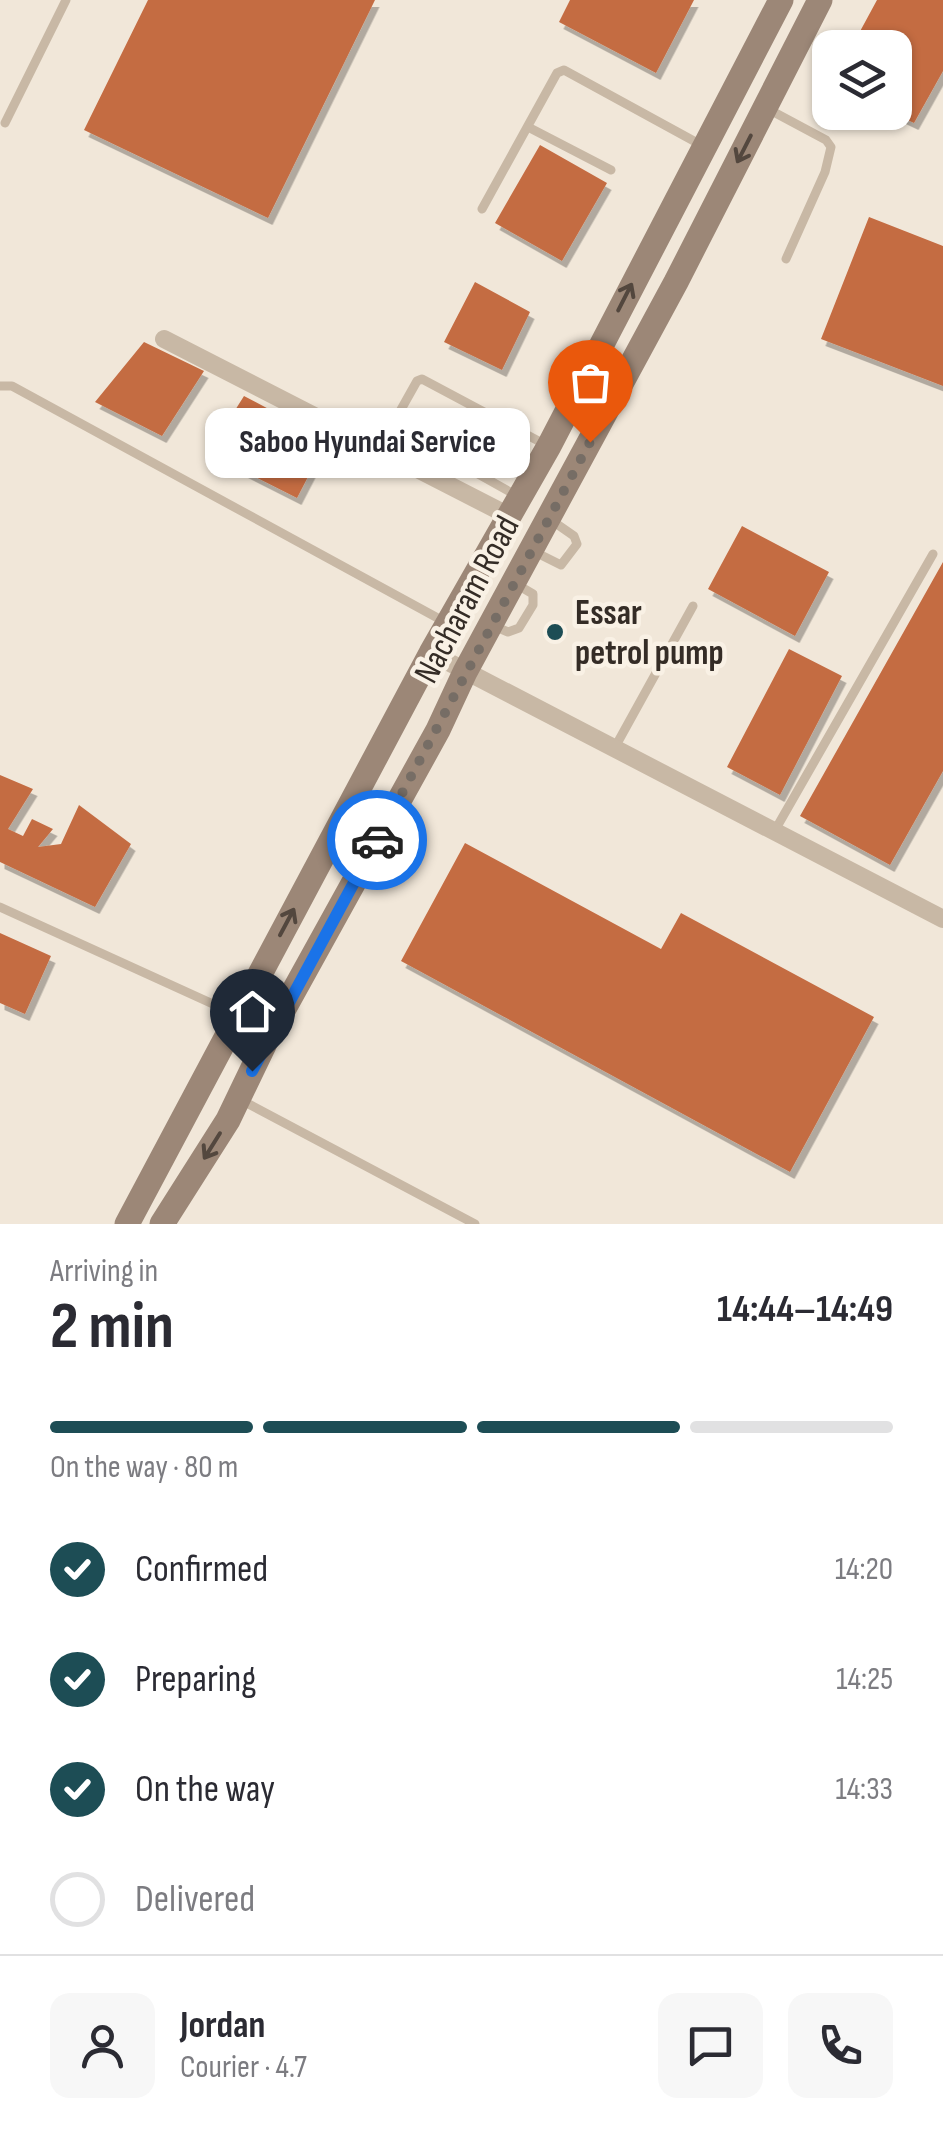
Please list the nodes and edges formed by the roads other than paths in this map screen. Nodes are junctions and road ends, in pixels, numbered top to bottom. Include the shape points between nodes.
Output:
1 (66, 0) edge
2 (780, 0) edge
3 (820, 0) edge
4 (766, 107) junction
5 (5, 123) dead end
6 (528, 127) junction
7 (702, 146) junction
8 (611, 170) dead end
9 (482, 209) dead end
10 (786, 259) dead end
11 (164, 339) dead end
12 (0, 386) edge
13 (549, 446) junction
14 (516, 508) junction
15 (548, 519) junction
16 (531, 550) junction
17 (933, 554) dead end
18 (693, 606) dead end
19 (447, 623) junction
20 (431, 654) junction
21 (465, 672) junction
22 (614, 749) junction
23 (774, 832) junction
24 (0, 907) edge
25 (943, 918) edge
26 (237, 1015) junction
27 (238, 1099) junction
28 (126, 1224) edge
29 (162, 1224) edge
30 (476, 1224) edge

1 - 5 lane
2 - 7 main road, Nacharam Road
3 - 4 main road, Nacharam Road
4 - 10 lane via 832,147
4 -> 15 main road, Nacharam Road
6 - 7 lane via 564,70
6 - 8 lane
6 - 9 lane
13 -> 7 main road, Nacharam Road
11 - 14 street
12 - 19 lane via 12,386
13 - 14 main road, Nacharam Road
13 - 14 lane via 422,379 394,422
14 - 19 main road, Nacharam Road
15 - 16 main road, Nacharam Road
15 - 16 lane via 574,536 571,554 562,566
16 - 21 main road, Nacharam Road
17 - 23 lane
18 - 22 lane
19 - 20 main road, Nacharam Road
20 - 21 street
26 -> 20 main road, Nacharam Road
21 - 22 street
21 - 27 main road, Nacharam Road
22 - 23 street
23 - 25 street
24 - 26 lane
26 - 28 main road, Nacharam Road
27 -> 29 main road, Nacharam Road
27 - 30 lane

